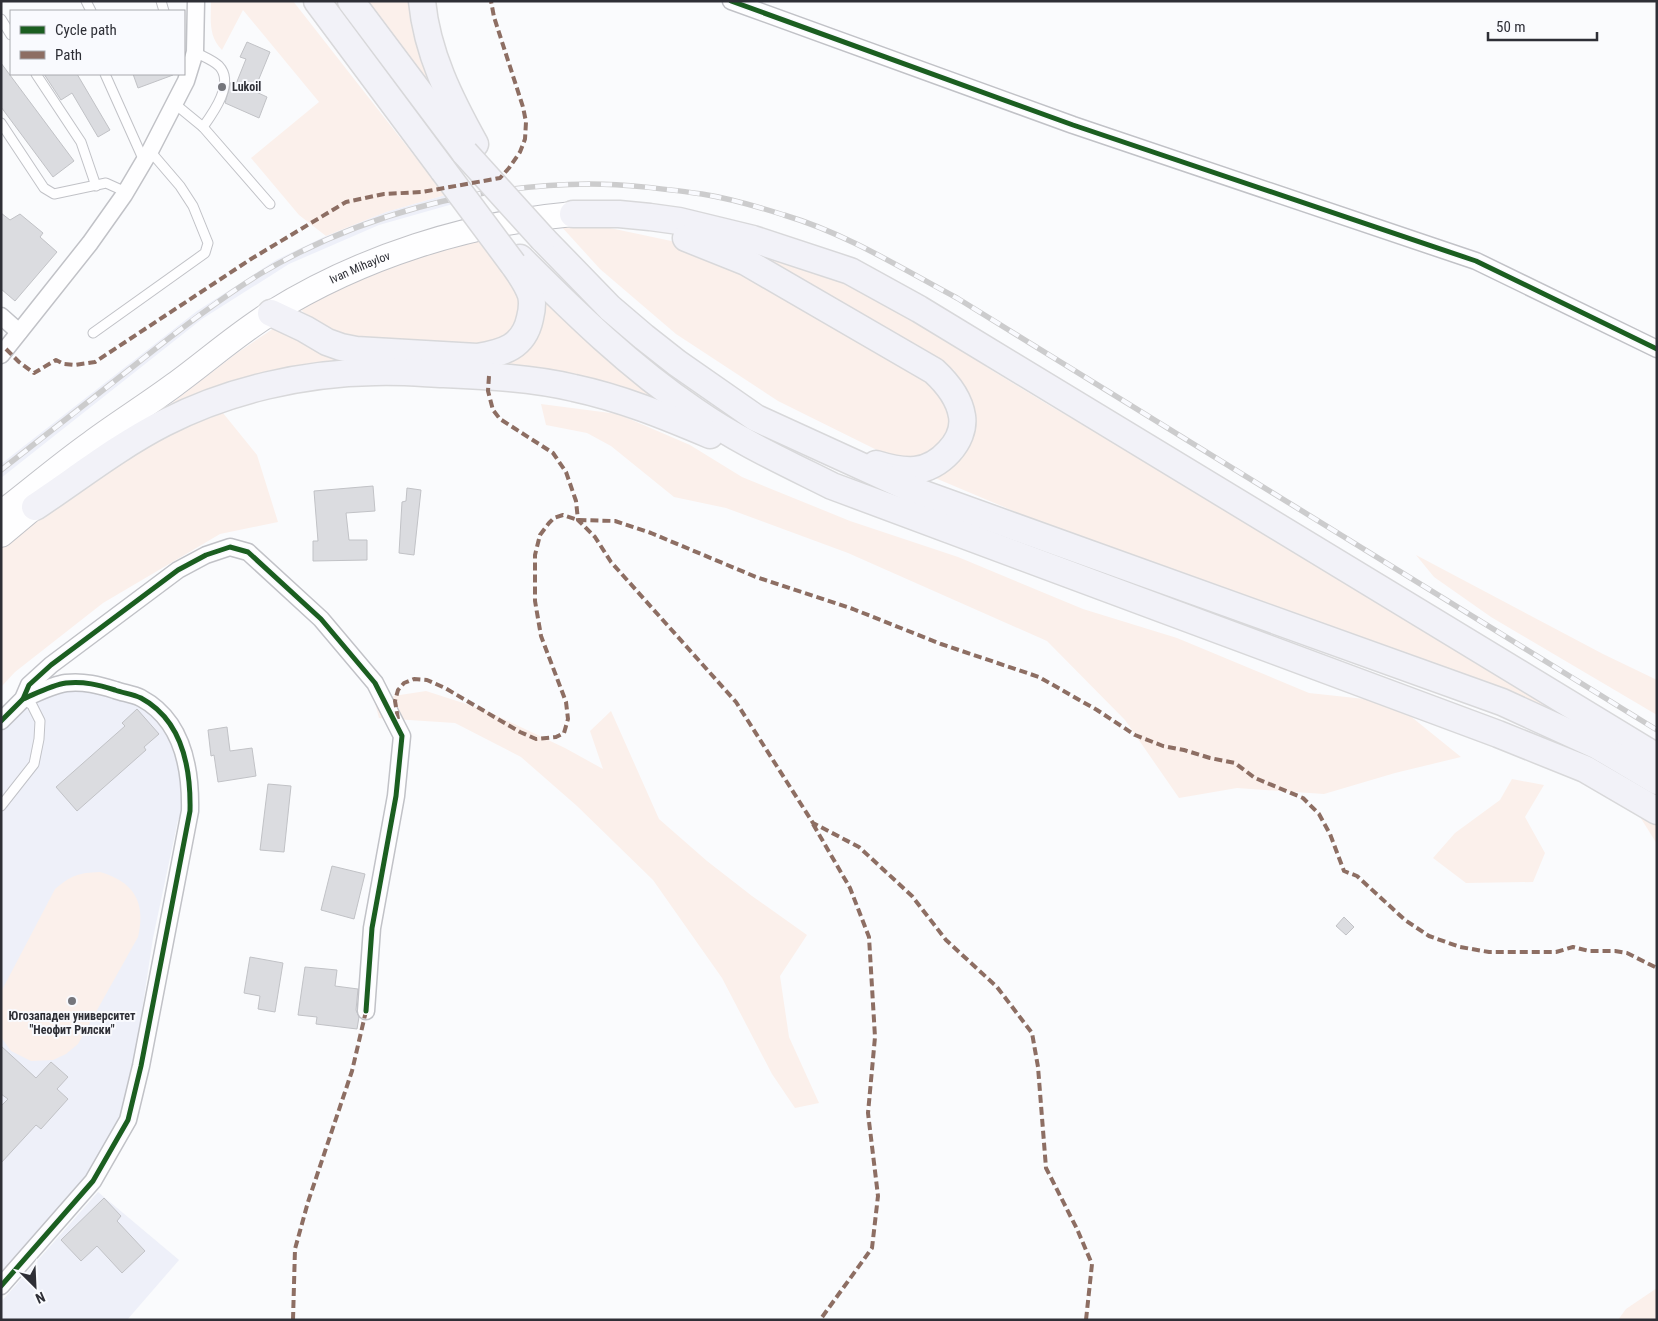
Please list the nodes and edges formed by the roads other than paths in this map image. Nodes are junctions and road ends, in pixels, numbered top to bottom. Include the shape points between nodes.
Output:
1 (196, 1) edge
2 (317, 1) edge
3 (351, 1) edge
4 (422, 1) edge
5 (731, 1) edge
6 (1, 19) edge
7 (10, 33) edge
8 (195, 52) junction
9 (37, 75) edge
10 (106, 75) edge
11 (175, 104) junction
12 (1, 123) edge
13 (203, 127) junction
14 (470, 148) junction
15 (147, 156) junction
16 (96, 186) junction
17 (126, 192) junction
18 (270, 204) dead end
19 (573, 214) junction
20 (517, 261) junction
21 (271, 313) junction
22 (1, 316) edge
23 (19, 332) junction
24 (93, 333) dead end
25 (1657, 348) edge
26 (1, 355) edge
27 (174, 386) junction
28 (756, 418) junction
29 (832, 486) junction
30 (35, 507) junction
31 (1, 512) edge
32 (1, 535) edge
33 (23, 699) junction
34 (1, 721) edge
35 (1657, 757) edge
36 (1657, 781) edge
37 (1, 806) edge
38 (1657, 811) edge
39 (366, 1011) dead end
40 (1, 1286) edge

1 - 8 street
2 - 20 main road, bridge via 443,170
3 - 14 main road
4 - 14 main road via 427,34
5 - 25 street via 1073,125 1476,261
6 - 7 lane
8 - 11 street
8 - 13 lane via 220,67 223,76 224,87 219,103
9 - 16 lane via 80,142
10 - 15 lane
11 - 13 lane
11 - 15 street
12 - 16 lane via 48,191 54,194
13 - 18 lane
14 - 28 main road, bridge via 543,239 610,308 677,363
15 - 17 street
15 - 24 lane via 180,186 193,206 208,243 207,248 205,253
16 - 17 lane via 108,183
17 - 23 street via 90,244
19 - 21 main road, Ivan Mihaylov via 481,228 414,247 336,277
19 - 28 main road via 652,226 746,262 934,370 946,382 959,404 962,428 942,458 917,470 890,468
19 - 35 main road via 619,214 679,221 753,239 850,271 932,317
20 - 21 main road via 531,296 530,322 517,344 492,355 477,357 356,350 327,342
20 - 29 main road via 648,377 696,412
21 - 27 main road, Ivan Mihaylov
22 - 23 street
23 - 26 street
27 - 30 main road, Ivan Mihaylov
27 - 31 main road, Ivan Mihaylov via 90,444
28 - 36 main road via 918,492 1502,702 1598,746
29 - 30 main road via 654,411 573,388 489,376 376,372 297,380 232,395 198,408 134,440
29 - 38 main road via 1498,734 1584,769
30 - 32 main road, Ivan Mihaylov
33 - 34 street
33 - 37 lane via 32,705 40,721 34,764
33 - 39 street via 29,685 51,665 178,570 230,547 248,552 322,619 375,683 402,736 396,796 372,928
33 - 40 street via 64,683 81,682 140,698 153,706 175,733 184,750 191,787 141,1066 128,1120 93,1181

